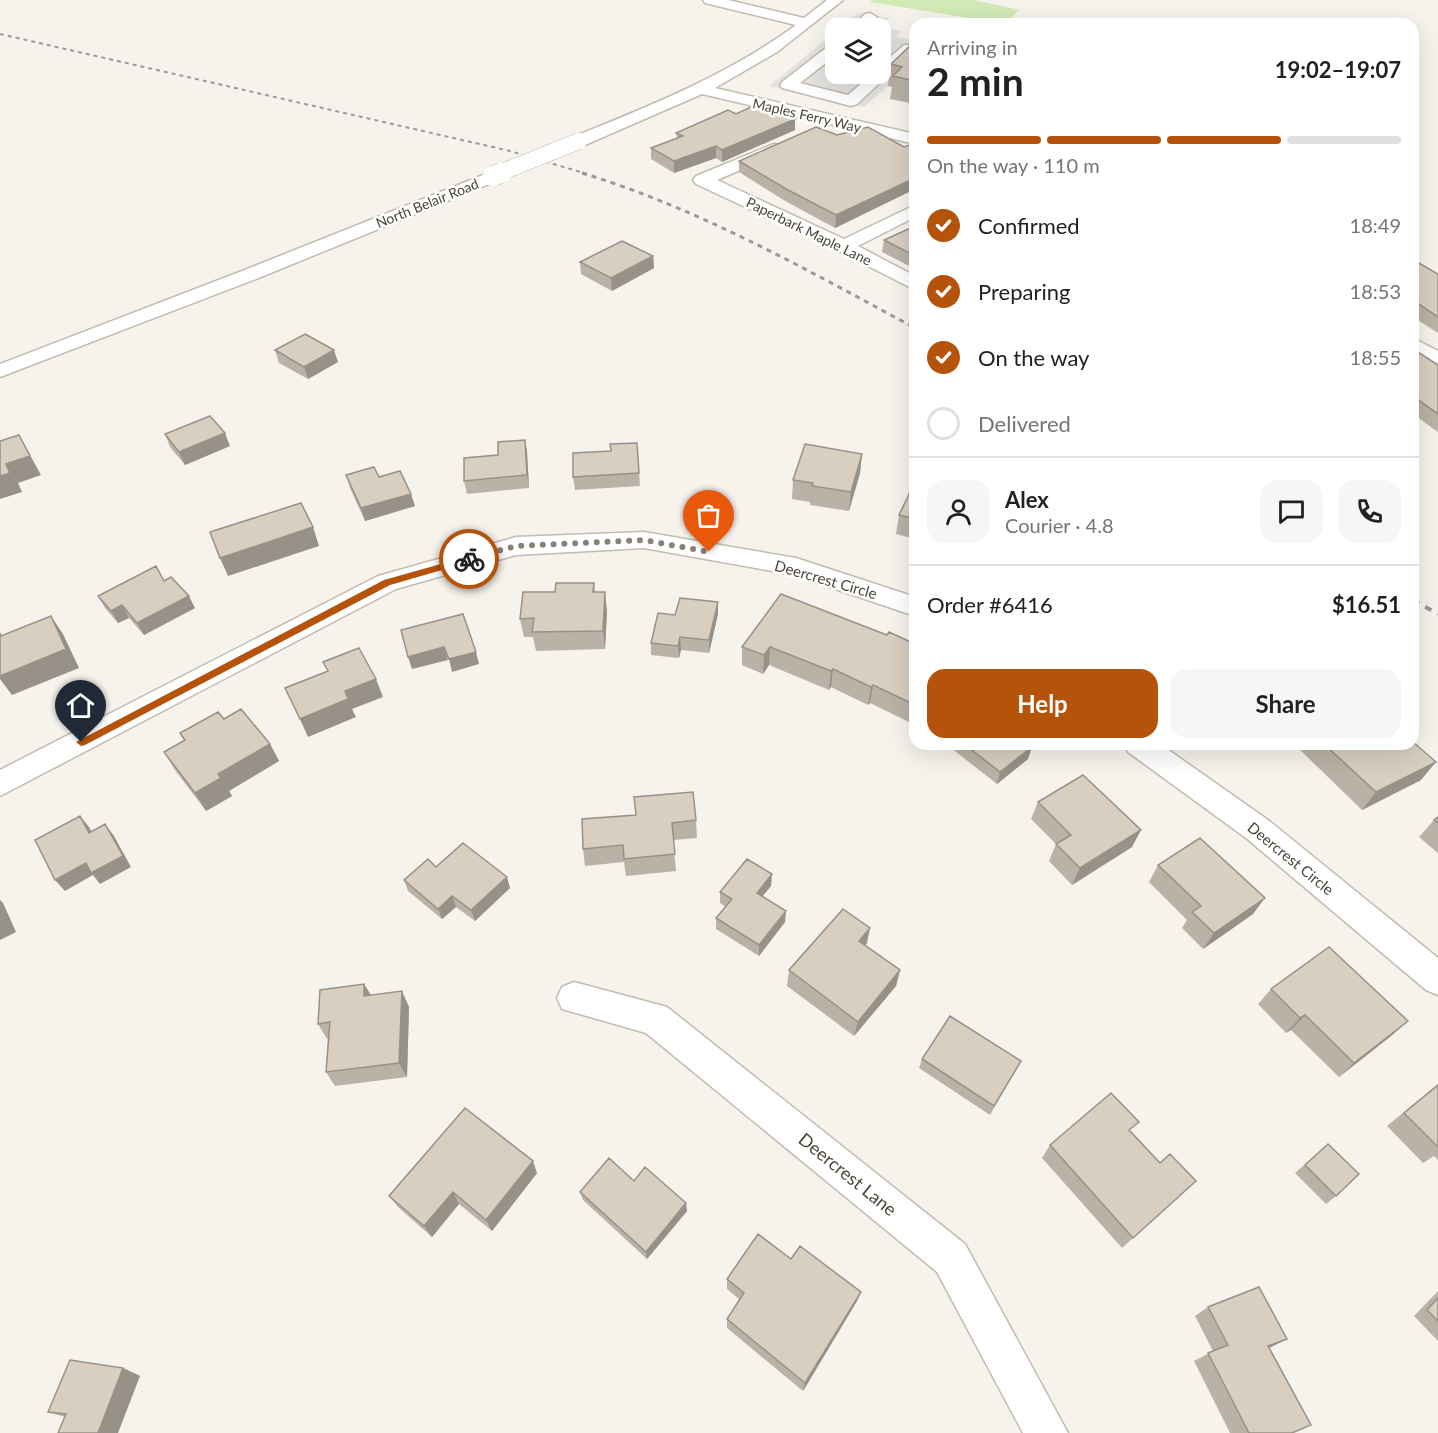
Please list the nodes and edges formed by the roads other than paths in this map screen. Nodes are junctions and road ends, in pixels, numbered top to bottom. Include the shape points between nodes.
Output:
1 (710, 0) edge
2 (836, 0) edge
3 (804, 25) junction
4 (825, 30) dead end
5 (891, 50) edge
6 (907, 52) edge
7 (825, 61) edge
8 (891, 64) edge
9 (805, 72) junction
10 (825, 76) dead end
11 (859, 84) edge
12 (867, 86) joint
13 (700, 89) junction
14 (827, 120) junction
15 (807, 134) edge
16 (909, 138) edge
17 (786, 143) edge
18 (909, 213) edge
19 (844, 246) junction
20 (909, 281) edge
21 (1419, 348) edge
22 (1438, 360) edge
23 (0, 370) edge
24 (909, 605) edge
25 (1146, 750) edge
26 (0, 784) edge
27 (1438, 979) edge
28 (573, 998) dead end
29 (1046, 1433) edge

1 - 3 street
2 - 3 street, North Belair Road
3 - 4 street
3 - 13 street, North Belair Road via 761,56
5 - 6 street
6 - 8 street
7 - 9 street
9 - 10 street
9 - 12 street via 788,85 851,100
11 - 12 street
13 - 14 street, Maples Ferry Way
13 - 23 street, North Belair Road, bridge via 249,275
14 - 15 street
14 - 16 street, Maples Ferry Way
17 - 19 street, Paperbark Maple Lane via 702,180
18 - 19 street
19 - 20 street, Paperbark Maple Lane
21 - 22 street
24 - 26 street, Deercrest Circle via 796,567 644,540 516,546 387,582
25 - 27 street, Deercrest Circle via 1257,829
28 - 29 street, Deercrest Lane via 655,1019 951,1258

